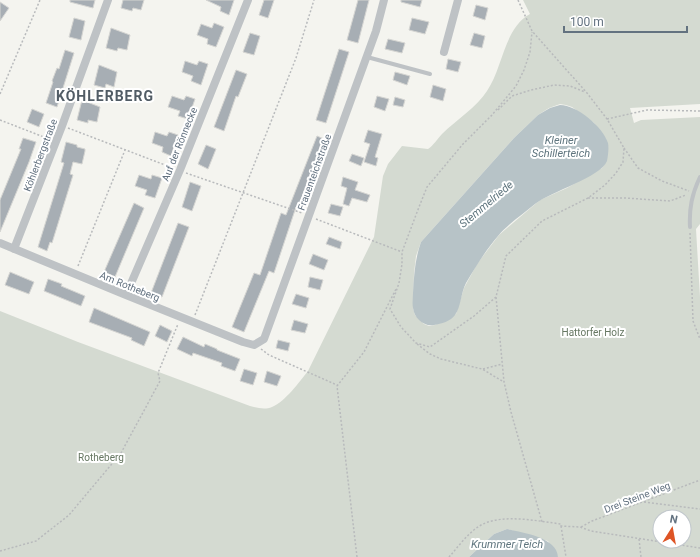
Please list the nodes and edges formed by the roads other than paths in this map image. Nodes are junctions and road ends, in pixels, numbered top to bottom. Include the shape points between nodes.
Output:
1 (108, 0) edge
2 (248, 0) edge
3 (384, 0) edge
4 (458, 0) edge
5 (444, 52) dead end
6 (366, 57) junction
7 (430, 74) dead end
8 (700, 177) edge
9 (690, 227) road end
10 (0, 242) edge
11 (14, 249) junction
12 (126, 295) junction
13 (254, 345) joint

1 - 11 street, Köhlerbergstraße
2 - 12 street, Auf der Rönnecke via 180,170
3 - 6 street, Frauenteichstraße
4 - 5 street
6 - 7 lane
6 - 13 street, Frauenteichstraße via 264,339
8 - 9 lane via 693,192 689,212
10 - 11 street, Am Rotheberg
11 - 12 street, Am Rotheberg
12 - 13 street, Am Rotheberg

